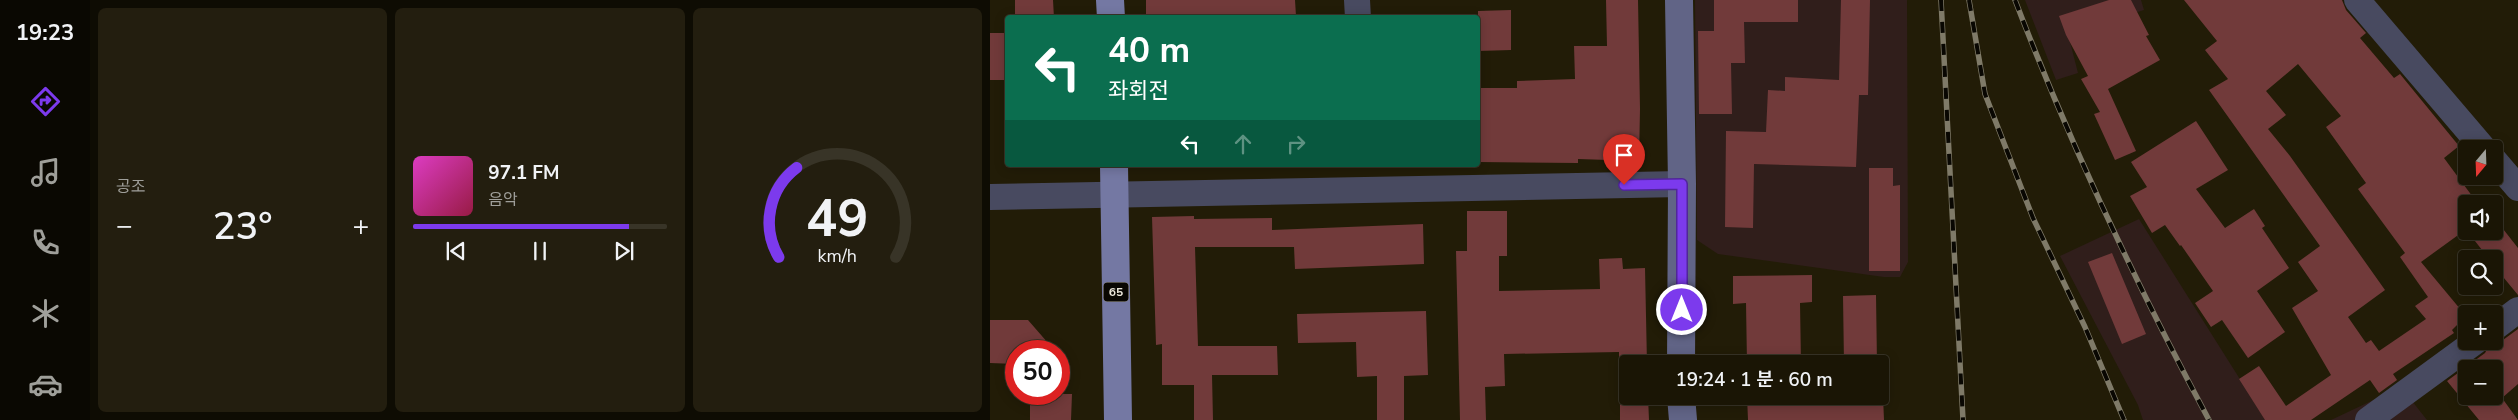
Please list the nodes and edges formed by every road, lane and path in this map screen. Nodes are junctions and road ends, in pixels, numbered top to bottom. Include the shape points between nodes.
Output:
1 (1110, 0) edge
2 (1357, 0) edge
3 (1679, 0) edge
4 (2357, 0) edge
5 (1111, 15) edge
6 (1358, 15) edge
7 (2476, 140) edge
8 (1114, 167) edge
9 (2503, 170) edge
10 (1682, 184) junction
11 (2518, 188) edge
12 (1115, 194) junction
13 (990, 197) edge
14 (2518, 310) edge
15 (2503, 321) edge
16 (2464, 350) edge
17 (1681, 355) edge
18 (1682, 405) edge
19 (1118, 420) edge
20 (1683, 420) edge
21 (2368, 420) edge

1 - 5 main road
2 - 6 street
3 - 10 main road
4 - 7 street
8 - 12 main road, 65
9 - 11 street
10 - 12 street
10 - 17 main road
12 - 13 street
12 - 19 main road, 65
14 - 15 street
16 - 21 street
18 - 20 main road

